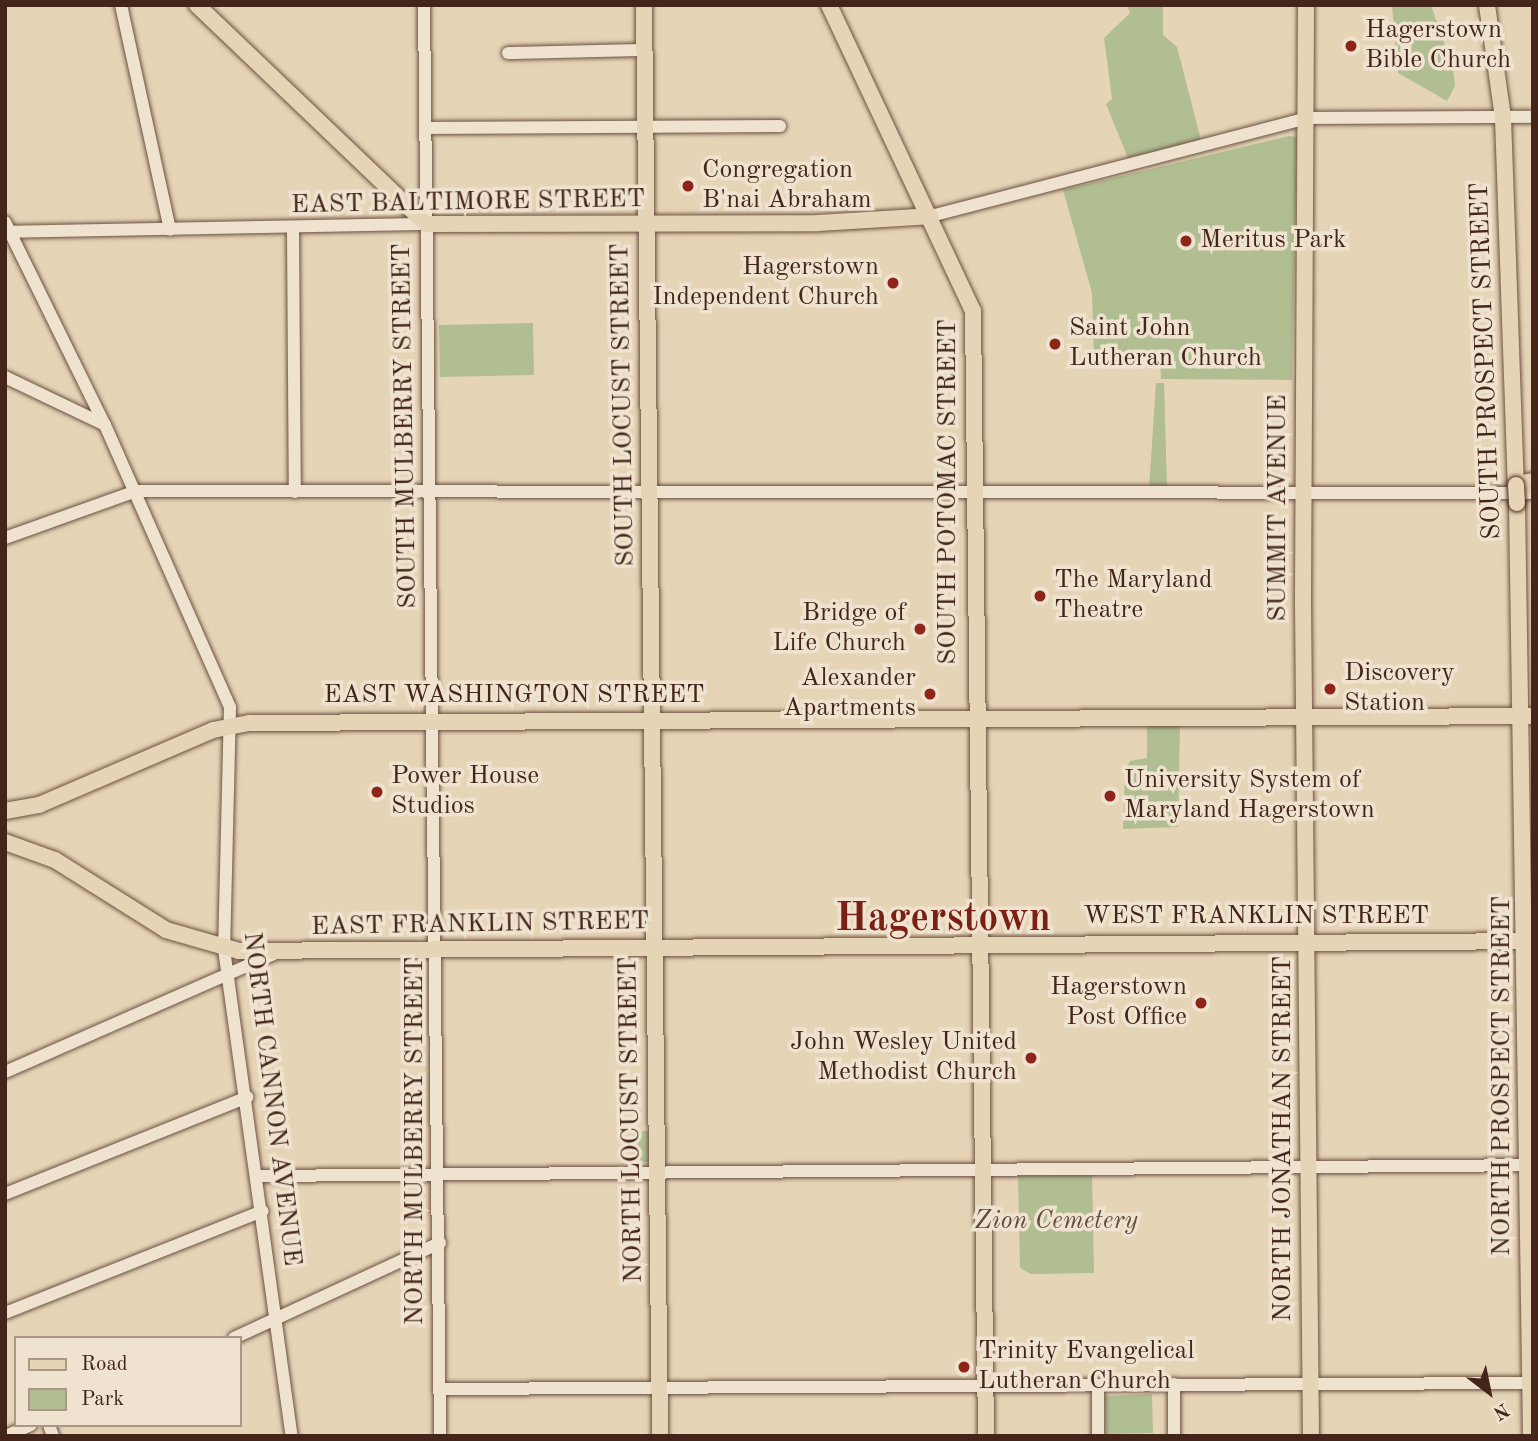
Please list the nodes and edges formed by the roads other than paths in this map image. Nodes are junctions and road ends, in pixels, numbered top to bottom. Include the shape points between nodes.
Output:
1 (121, 5) edge
2 (197, 5) edge
3 (424, 5) edge
4 (643, 5) edge
5 (829, 5) edge
6 (1306, 5) edge
7 (1487, 5) edge
8 (645, 50) junction
9 (508, 53) dead end
10 (1533, 117) edge
11 (1307, 118) junction
12 (1503, 118) junction
13 (780, 126) dead end
14 (645, 127) junction
15 (426, 128) junction
16 (932, 216) junction
17 (426, 224) junction
18 (646, 225) junction
19 (7, 228) edge
20 (170, 230) junction
21 (293, 231) junction
22 (5, 377) edge
23 (105, 425) junction
24 (649, 490) junction
25 (136, 491) junction
26 (1525, 491) edge
27 (295, 492) junction
28 (427, 493) junction
29 (1304, 494) junction
30 (975, 495) junction
31 (5, 538) edge
32 (1528, 716) edge
33 (976, 717) junction
34 (1304, 717) junction
35 (652, 720) junction
36 (433, 721) junction
37 (231, 725) junction
38 (5, 811) edge
39 (5, 842) edge
40 (1530, 941) edge
41 (1306, 942) junction
42 (981, 943) junction
43 (655, 947) junction
44 (224, 949) junction
45 (437, 950) junction
46 (278, 952) junction
47 (229, 979) junction
48 (5, 1072) edge
49 (247, 1097) junction
50 (1308, 1166) junction
51 (1530, 1166) edge
52 (983, 1167) junction
53 (657, 1171) junction
54 (438, 1173) junction
55 (258, 1176) junction
56 (5, 1194) edge
57 (262, 1211) junction
58 (440, 1243) junction
59 (5, 1313) edge
60 (275, 1323) junction
61 (239, 1336) edge
62 (1531, 1383) junction
63 (1174, 1384) junction
64 (986, 1385) junction
65 (1310, 1385) junction
66 (1098, 1386) junction
67 (440, 1389) junction
68 (659, 1391) junction
69 (26, 1427) edge
70 (6, 1436) edge
71 (292, 1436) edge
72 (440, 1436) edge
73 (660, 1436) edge
74 (986, 1436) edge
75 (1098, 1436) edge
76 (1174, 1436) edge
77 (1311, 1436) edge
78 (1531, 1436) edge

1 - 20 street
2 - 17 main road
3 - 15 street, SOUTH MULBERRY STREET
4 - 8 main road, SOUTH LOCUST STREET
5 - 16 main road, SOUTH POTOMAC STREET
6 - 11 main road, SUMMIT AVENUE
7 - 12 main road, SOUTH PROSPECT STREET
8 - 9 street
8 - 14 main road, SOUTH LOCUST STREET
10 - 12 street
11 - 12 street
11 - 16 street
11 - 29 main road, SUMMIT AVENUE
12 - 26 main road, SOUTH PROSPECT STREET
13 - 14 street
14 - 15 street
14 - 18 main road, SOUTH LOCUST STREET
15 - 17 street, SOUTH MULBERRY STREET
16 - 18 main road, EAST BALTIMORE STREET
16 - 30 main road, SOUTH POTOMAC STREET via 973,311
17 - 18 main road, EAST BALTIMORE STREET
17 - 21 street, EAST BALTIMORE STREET
17 - 28 street, SOUTH MULBERRY STREET
18 - 24 main road, SOUTH LOCUST STREET
19 - 20 street, EAST BALTIMORE STREET
19 - 23 street
20 - 21 street, EAST BALTIMORE STREET
21 - 27 street
22 - 23 street
23 - 25 street
24 - 28 street
24 - 30 street
24 - 35 main road, SOUTH LOCUST STREET
25 - 27 street
25 - 31 street
25 - 37 street via 200,634
26 - 29 street
26 - 32 main road, SOUTH PROSPECT STREET
27 - 28 street
28 - 36 street, SOUTH MULBERRY STREET
29 - 30 street
29 - 34 main road, SUMMIT AVENUE
30 - 33 main road, SOUTH POTOMAC STREET
32 - 34 main road, EAST WASHINGTON STREET
32 - 40 main road, NORTH PROSPECT STREET
33 - 34 main road, EAST WASHINGTON STREET
33 - 35 main road, EAST WASHINGTON STREET
33 - 42 main road, SOUTH POTOMAC STREET
34 - 41 main road, NORTH JONATHAN STREET
35 - 36 main road, EAST WASHINGTON STREET
35 - 43 main road, NORTH LOCUST STREET
36 - 37 main road, EAST WASHINGTON STREET
36 - 45 street, NORTH MULBERRY STREET
37 - 38 main road, EAST WASHINGTON STREET via 66,794
37 - 44 street, NORTH CANNON AVENUE
39 - 44 main road via 55,860 166,930
40 - 41 main road, WEST FRANKLIN STREET
40 - 51 main road, NORTH PROSPECT STREET
41 - 42 main road, WEST FRANKLIN STREET
41 - 50 main road, NORTH JONATHAN STREET
42 - 43 main road, EAST FRANKLIN STREET
42 - 52 main road, SOUTH POTOMAC STREET
43 - 45 main road, EAST FRANKLIN STREET
43 - 53 main road, NORTH LOCUST STREET
44 - 46 main road
44 - 47 street, NORTH CANNON AVENUE
45 - 46 main road, EAST FRANKLIN STREET
45 - 54 street, NORTH MULBERRY STREET
46 - 47 street, EAST FRANKLIN STREET
47 - 48 street, EAST FRANKLIN STREET
47 - 49 street, NORTH CANNON AVENUE
49 - 55 street, NORTH CANNON AVENUE
49 - 56 street
50 - 51 street
50 - 52 street
50 - 65 main road, NORTH JONATHAN STREET
51 - 62 main road, NORTH PROSPECT STREET
52 - 53 street
52 - 64 main road, SOUTH POTOMAC STREET
53 - 54 street
53 - 68 main road, NORTH LOCUST STREET
54 - 55 street
54 - 58 street, NORTH MULBERRY STREET
55 - 57 street, NORTH CANNON AVENUE
57 - 59 street
57 - 60 street, NORTH CANNON AVENUE
58 - 60 street
58 - 67 street, NORTH MULBERRY STREET
60 - 61 street
60 - 71 street, NORTH CANNON AVENUE
62 - 65 street
62 - 78 main road, NORTH PROSPECT STREET
63 - 65 street
63 - 66 street
63 - 76 street
64 - 66 street
64 - 68 street
64 - 74 main road, SOUTH POTOMAC STREET
65 - 77 main road, NORTH JONATHAN STREET
66 - 75 street
67 - 68 street
67 - 72 street, NORTH MULBERRY STREET
68 - 73 main road, NORTH LOCUST STREET
69 - 70 street

